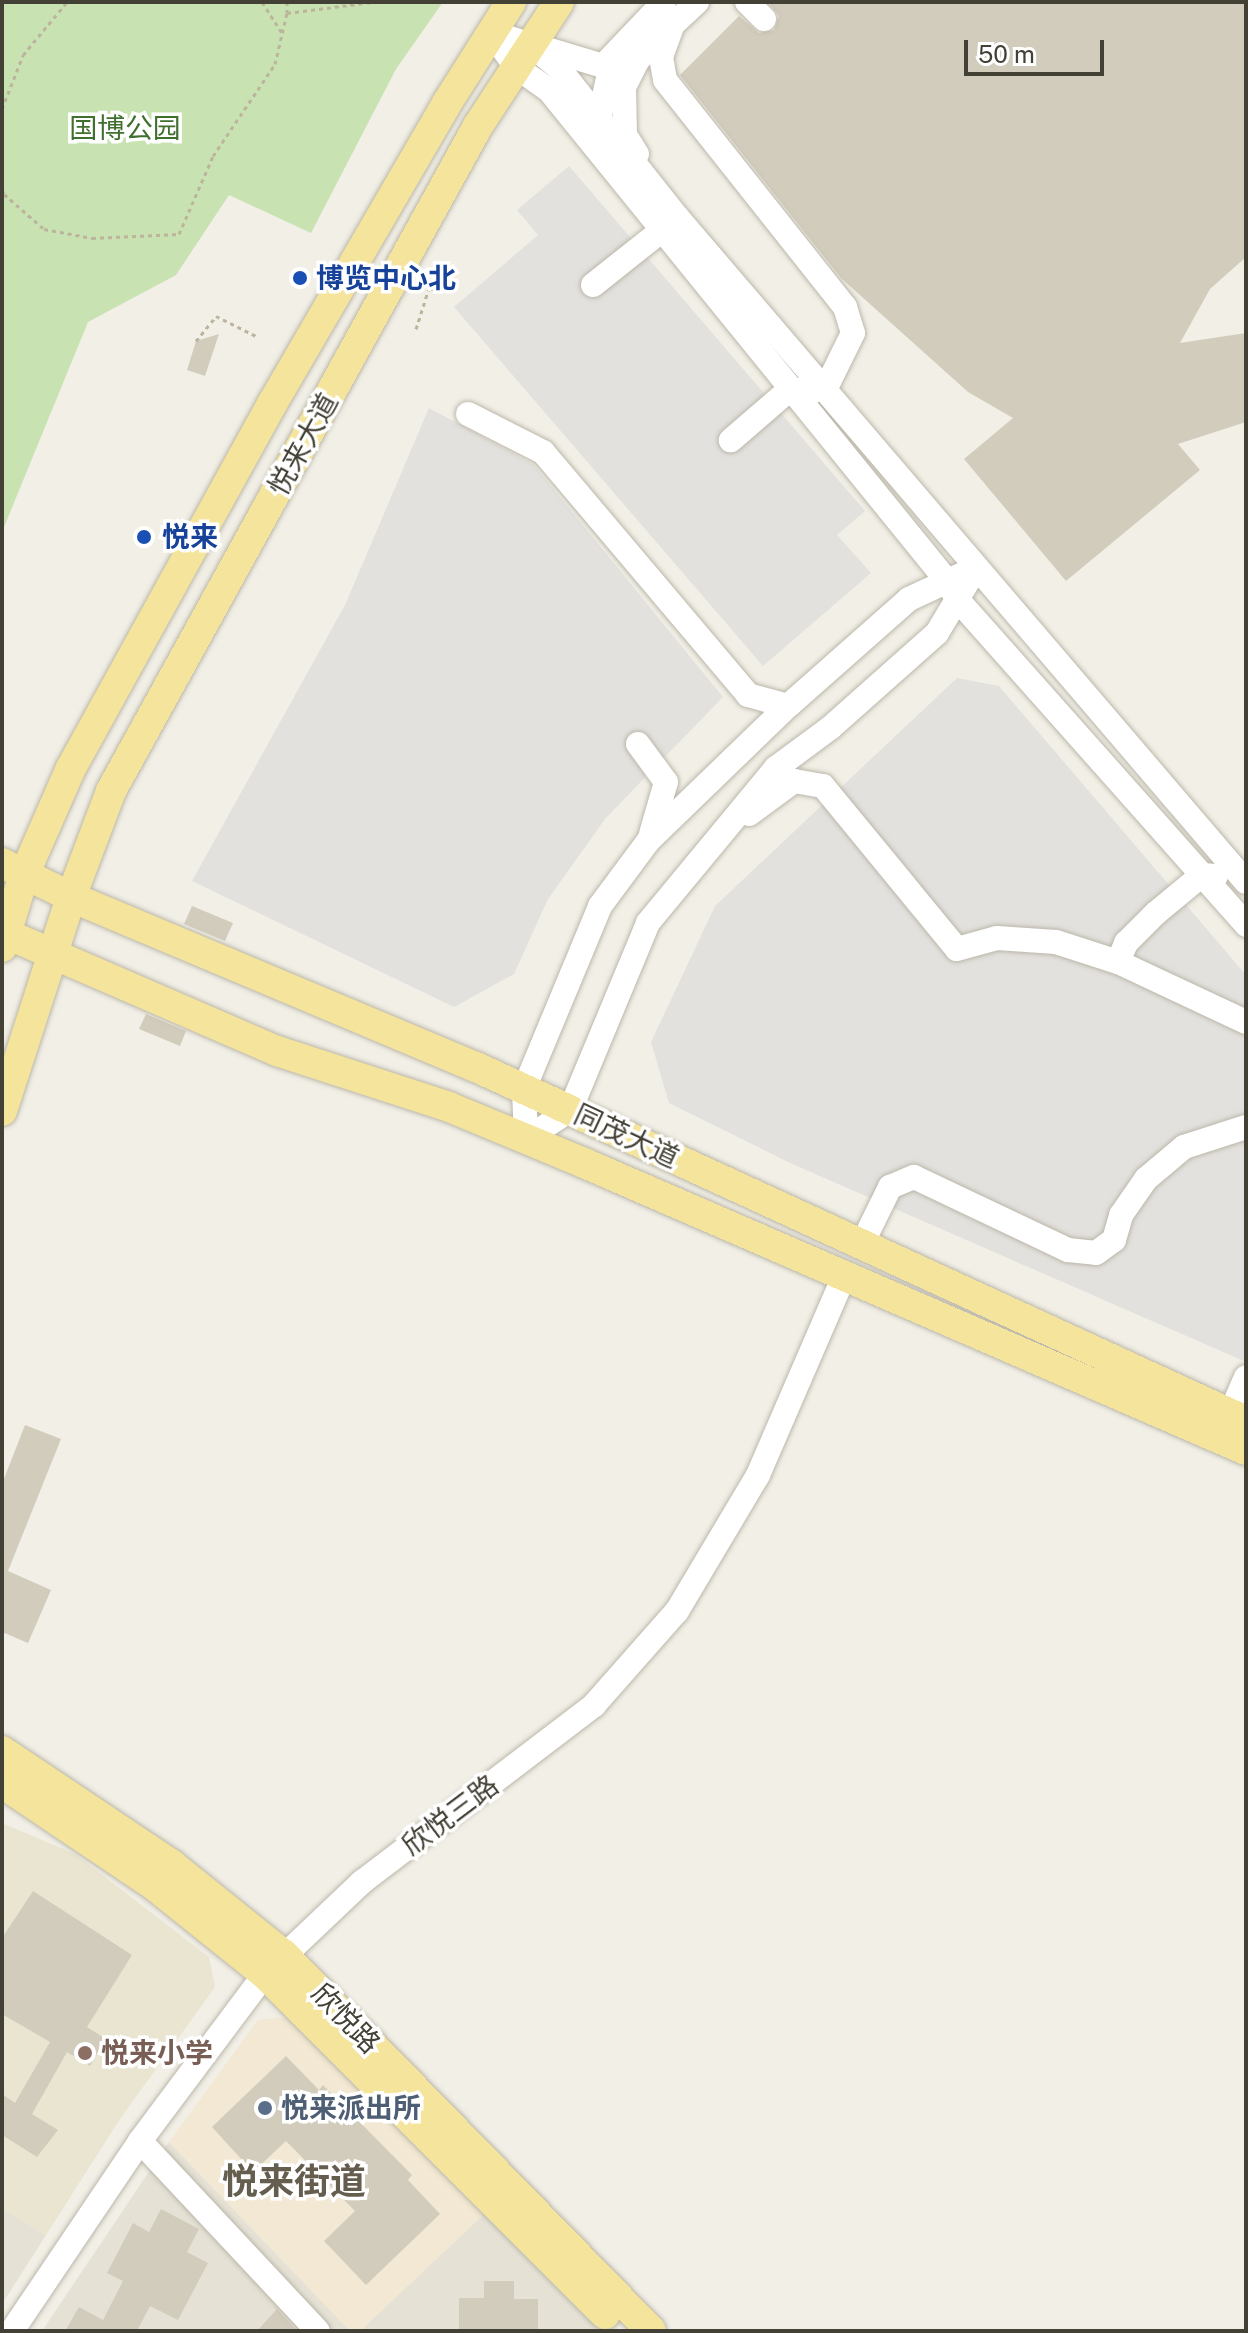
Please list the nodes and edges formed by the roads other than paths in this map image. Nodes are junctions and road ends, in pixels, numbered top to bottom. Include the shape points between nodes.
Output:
1 (511, 2) edge
2 (559, 2) edge
3 (697, 2) edge
4 (669, 13) edge
5 (637, 26) junction
6 (491, 32) junction
7 (523, 56) junction
8 (599, 119) junction
9 (617, 176) junction
10 (669, 224) junction
11 (593, 285) dead end
12 (789, 390) junction
13 (825, 390) junction
14 (468, 414) dead end
15 (731, 440) dead end
16 (976, 568) junction
17 (952, 590) junction
18 (788, 706) junction
19 (638, 744) dead end
20 (649, 840) junction
21 (712, 842) junction
22 (13, 869) edge
23 (1202, 875) junction
24 (1244, 880) edge
25 (71, 897) junction
26 (1246, 925) edge
27 (3, 938) edge
28 (51, 955) junction
29 (1118, 962) junction
30 (1246, 1022) edge
31 (524, 1089) junction
32 (570, 1110) junction
33 (2, 1111) edge
34 (1246, 1127) edge
35 (526, 1139) junction
36 (862, 1244) junction
37 (844, 1276) junction
38 (1246, 1377) edge
39 (1238, 1418) edge
40 (1246, 1450) edge
41 (2, 1751) edge
42 (2, 1783) edge
43 (274, 1964) junction
44 (140, 2141) junction
45 (12, 2331) edge
46 (318, 2331) edge
47 (622, 2331) edge
48 (651, 2331) edge

1 - 6 main road, 悦来大道
2 - 7 main road, 悦来大道
3 - 4 street
4 - 5 street
4 - 10 street via 624,87 625,135
4 - 13 street via 661,57 665,80 845,307 853,333
5 - 7 street via 603,66
5 - 8 street via 608,78
6 - 7 street
6 - 22 main road, 悦来大道 via 272,404
7 - 8 street via 559,68
7 - 9 street
7 - 25 main road, 悦来大道 via 478,126 111,791
8 - 9 street
8 - 10 street
9 - 10 street
10 - 11 street
10 - 12 street
10 - 13 street
12 - 13 street
12 - 15 street
12 - 17 street
13 - 16 street
14 - 18 street via 543,452 748,695
16 - 17 street
16 - 24 street
17 - 18 street via 909,599
17 - 21 street via 937,633 830,728 776,768
17 - 23 street
18 - 20 street
19 - 20 street via 666,782
20 - 31 street via 600,906
21 - 29 street via 794,781 823,786 957,949 997,938 1056,942
21 - 32 street via 648,923
22 - 25 main road, 同茂大道
22 - 27 main road, 悦来大道
23 - 24 street
23 - 26 street
23 - 29 street via 1126,943
25 - 28 main road, 悦来大道
25 - 31 main road, 同茂大道
27 - 28 main road, 同茂大道
28 - 33 main road, 悦来大道
28 - 35 main road, 同茂大道 via 277,1051 449,1107
29 - 30 street
31 - 32 main road, 同茂大道
31 - 35 street
32 - 35 street
32 - 36 main road, 同茂大道
34 - 36 street via 1174,1155 1146,1179 1121,1215 1114,1240 1096,1253 1068,1250 914,1177 890,1187
35 - 37 main road, 同茂大道
36 - 39 main road, 同茂大道
37 - 40 main road, 同茂大道
37 - 43 street, 欣悦三路 via 758,1475 692,1588 635,1662 594,1705 362,1882
38 - 39 street
41 - 43 main road, 欣悦路 via 172,1865
42 - 43 main road, 欣悦路
43 - 44 street, 欣悦三路
43 - 47 main road, 欣悦路
43 - 48 main road, 欣悦路
44 - 45 street, 欣悦三路
44 - 46 street

